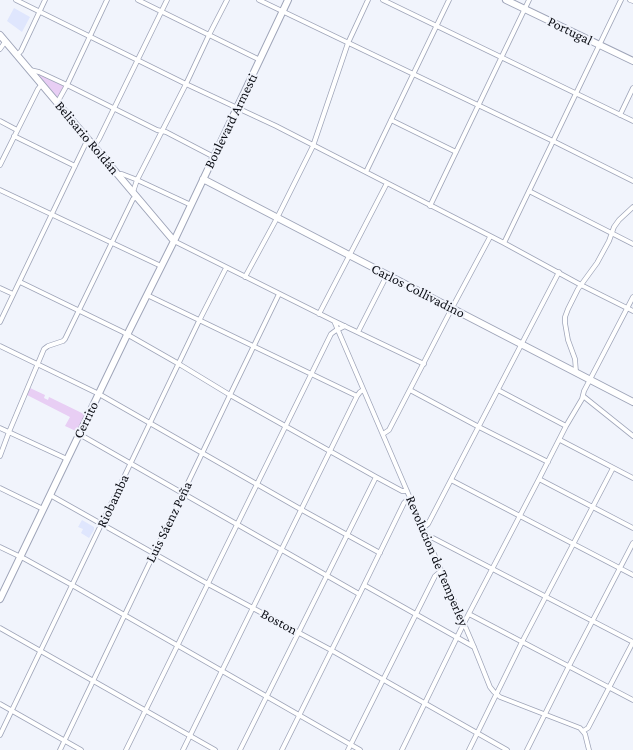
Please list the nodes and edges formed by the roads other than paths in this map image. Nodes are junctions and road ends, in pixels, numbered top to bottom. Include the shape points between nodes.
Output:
1 (16, 0) edge
2 (46, 0) edge
3 (107, 0) edge
4 (138, 0) edge
5 (167, 0) edge
6 (227, 0) edge
7 (259, 0) edge
8 (288, 0) edge
9 (368, 0) edge
10 (383, 0) edge
11 (449, 0) edge
12 (506, 0) edge
13 (529, 0) edge
14 (621, 0) edge
15 (525, 9) junction
16 (40, 12) junction
17 (162, 12) junction
18 (283, 12) junction
19 (436, 26) junction
20 (0, 35) edge
21 (209, 35) junction
22 (90, 36) junction
23 (6, 42) junction
24 (348, 43) junction
25 (600, 45) junction
26 (0, 50) edge
27 (17, 55) junction
28 (502, 57) junction
29 (138, 60) junction
30 (260, 60) junction
31 (633, 61) edge
32 (30, 70) junction
33 (413, 74) junction
34 (42, 84) junction
35 (186, 84) junction
36 (67, 86) junction
37 (633, 88) edge
38 (576, 94) junction
39 (57, 103) junction
40 (478, 106) junction
41 (114, 108) junction
42 (238, 108) junction
43 (620, 115) junction
44 (391, 120) junction
45 (0, 121) edge
46 (633, 121) edge
47 (17, 130) junction
48 (162, 131) junction
49 (14, 136) junction
50 (89, 141) junction
51 (553, 141) junction
52 (94, 146) junction
53 (313, 146) junction
54 (456, 152) junction
55 (214, 157) junction
56 (0, 165) edge
57 (75, 166) junction
58 (366, 172) junction
59 (117, 174) junction
60 (203, 179) junction
61 (137, 180) junction
62 (633, 181) edge
63 (387, 183) junction
64 (0, 190) edge
65 (530, 191) junction
66 (135, 194) junction
67 (191, 205) junction
68 (430, 206) junction
69 (633, 207) edge
70 (52, 214) junction
71 (277, 218) junction
72 (611, 233) junction
73 (490, 236) junction
74 (174, 241) junction
75 (112, 243) junction
76 (504, 244) junction
77 (633, 244) edge
78 (349, 255) junction
79 (161, 266) junction
80 (226, 268) junction
81 (559, 272) junction
82 (387, 275) junction
83 (245, 277) junction
84 (20, 282) junction
85 (581, 285) junction
86 (0, 288) edge
87 (13, 294) junction
88 (279, 294) junction
89 (147, 296) junction
90 (633, 297) edge
91 (452, 308) junction
92 (627, 308) junction
93 (78, 311) junction
94 (633, 311) edge
95 (319, 314) junction
96 (200, 321) junction
97 (334, 321) junction
98 (0, 322) edge
99 (345, 326) junction
100 (337, 330) junction
101 (358, 332) junction
102 (127, 334) junction
103 (521, 344) junction
104 (0, 346) edge
105 (254, 347) junction
106 (179, 364) junction
107 (424, 364) junction
108 (38, 365) junction
109 (576, 372) junction
110 (312, 375) junction
111 (590, 379) junction
112 (363, 390) junction
113 (410, 390) junction
114 (498, 390) junction
115 (99, 394) junction
116 (230, 395) junction
117 (357, 396) junction
118 (583, 396) junction
119 (633, 402) edge
120 (150, 423) junction
121 (286, 426) junction
122 (566, 426) junction
123 (479, 427) junction
124 (0, 428) edge
125 (9, 432) junction
126 (80, 434) junction
127 (383, 434) junction
128 (633, 436) edge
129 (560, 440) junction
130 (330, 452) junction
131 (202, 453) junction
132 (0, 456) edge
133 (67, 459) junction
134 (548, 462) junction
135 (131, 464) junction
136 (613, 468) junction
137 (376, 477) junction
138 (633, 478) edge
139 (539, 479) junction
140 (451, 480) junction
141 (257, 484) junction
142 (0, 488) edge
143 (407, 491) junction
144 (183, 493) junction
145 (50, 495) junction
146 (410, 499) junction
147 (592, 507) junction
148 (43, 509) junction
149 (302, 510) junction
150 (520, 516) junction
151 (102, 525) junction
152 (237, 525) junction
153 (423, 528) junction
154 (633, 528) edge
155 (346, 535) junction
156 (427, 537) junction
157 (633, 543) edge
158 (573, 544) junction
159 (0, 546) edge
160 (281, 550) junction
161 (380, 553) junction
162 (153, 554) junction
163 (20, 557) junction
164 (620, 568) junction
165 (492, 569) junction
166 (441, 571) junction
167 (633, 575) edge
168 (326, 576) junction
169 (208, 584) junction
170 (72, 585) junction
171 (364, 585) junction
172 (360, 594) junction
173 (546, 597) junction
174 (0, 599) edge
175 (253, 608) junction
176 (469, 614) junction
177 (124, 615) junction
178 (416, 615) junction
179 (592, 621) junction
180 (464, 623) junction
181 (0, 628) edge
182 (298, 632) junction
183 (457, 638) junction
184 (522, 642) junction
185 (633, 642) edge
186 (178, 645) junction
187 (474, 647) junction
188 (331, 650) junction
189 (41, 651) junction
190 (569, 666) junction
191 (222, 671) junction
192 (93, 680) junction
193 (383, 680) junction
194 (610, 688) junction
195 (497, 695) junction
196 (267, 696) junction
197 (633, 700) edge
198 (424, 703) junction
199 (0, 704) edge
200 (12, 710) junction
201 (146, 711) junction
202 (545, 714) junction
203 (299, 716) junction
204 (583, 731) junction
205 (477, 733) junction
206 (0, 735) edge
207 (190, 736) junction
208 (64, 740) junction
209 (351, 745) junction
210 (60, 750) edge
211 (81, 750) edge
212 (126, 750) edge
213 (184, 750) edge
214 (215, 750) edge
215 (240, 750) edge
216 (282, 750) edge
217 (348, 750) edge
218 (360, 750) edge
219 (402, 750) edge
220 (469, 750) edge
221 (507, 750) edge
222 (527, 750) edge
223 (589, 750) edge

1 - 16 street
2 - 16 street
3 - 22 street
4 - 17 street
5 - 17 street
6 - 21 street
7 - 18 street
8 - 18 street, Boulevard Armesti
9 - 24 street
10 - 19 street
11 - 19 street
12 - 15 street, Portugal
13 - 15 street
14 - 25 street
15 - 25 street, Portugal
15 - 28 street
16 - 22 street
16 - 27 street
17 - 21 street
17 - 29 street
18 - 24 street
18 - 30 street, Boulevard Armesti
19 - 28 street
19 - 33 street
20 - 23 street, Belisario Roldán
21 - 30 street
21 - 35 street
22 - 29 street
22 - 36 street
23 - 26 street
23 - 27 street, Belisario Roldán
24 - 33 street
24 - 53 street
25 - 31 street, Portugal
25 - 38 street
27 - 32 street, Belisario Roldán
28 - 38 street
28 - 40 street
29 - 35 street
29 - 41 street
30 - 42 street, Boulevard Armesti
32 - 34 street, Belisario Roldán
32 - 36 street
33 - 40 street
33 - 44 street
34 - 39 street, Belisario Roldán
34 - 47 street
35 - 42 street
35 - 48 street
36 - 39 street
36 - 41 street
37 - 43 street
38 - 43 street
38 - 51 street
39 - 50 street, Belisario Roldán
40 - 51 street
40 - 54 street
41 - 48 street
41 - 52 street
42 - 53 street
42 - 55 street, Boulevard Armesti
43 - 46 street
44 - 54 street
44 - 58 street
45 - 47 street
47 - 49 street
48 - 55 street
48 - 61 street
49 - 56 street
49 - 57 street
50 - 52 street, Belisario Roldán
50 - 57 street
51 - 62 street
51 - 65 street
52 - 59 street, Belisario Roldán
53 - 58 street
53 - 71 street
54 - 68 street
55 - 60 street, Boulevard Armesti
57 - 70 street
58 - 63 street
59 - 61 street
59 - 66 street, Belisario Roldán
60 - 67 street, Boulevard Armesti
60 - 71 street, Carlos Collivadino
61 - 66 street
61 - 67 street
63 - 68 street
63 - 78 street
64 - 70 street
65 - 72 street
65 - 76 street
66 - 74 street, Belisario Roldán
66 - 75 street
67 - 74 street, Boulevard Armesti
68 - 73 street
69 - 72 street
70 - 75 street
70 - 84 street
71 - 78 street, Carlos Collivadino
71 - 83 street
72 - 77 street
72 - 85 street via 597,263
73 - 76 street
73 - 91 street
74 - 79 street, Cerrito
74 - 80 street
75 - 79 street
75 - 93 street
76 - 81 street
78 - 82 street, Carlos Collivadino
78 - 95 street
79 - 89 street, Cerrito
80 - 83 street
80 - 96 street, Riobamba
81 - 85 street
81 - 103 street
82 - 91 street, Carlos Collivadino
82 - 101 street
83 - 88 street
84 - 87 street
84 - 93 street
85 - 92 street
85 - 109 street via 570,304 565,320
86 - 87 street
87 - 98 street
88 - 95 street
88 - 105 street, Luis Sáenz Peña
89 - 96 street
89 - 102 street, Cerrito
90 - 92 street
91 - 103 street, Carlos Collivadino
91 - 107 street
92 - 94 street
92 - 111 street
93 - 102 street
93 - 108 street via 65,339 46,347
95 - 97 street
96 - 105 street
96 - 106 street, Riobamba
97 - 99 street
97 - 100 street, Revolucion de Temperley
99 - 100 street
99 - 101 street
100 - 110 street via 331,334
100 - 112 street, Revolucion de Temperley
101 - 107 street
102 - 106 street
102 - 115 street, Cerrito
103 - 109 street, Carlos Collivadino
103 - 114 street
104 - 108 street
105 - 110 street
105 - 116 street, Luis Sáenz Peña
106 - 116 street
106 - 120 street, Riobamba
107 - 113 street
108 - 115 street
108 - 125 street
109 - 111 street, Carlos Collivadino
110 - 117 street
110 - 121 street
111 - 118 street
111 - 119 street, Carlos Collivadino
112 - 117 street
112 - 127 street, Revolucion de Temperley
113 - 123 street
113 - 127 street via 389,430
114 - 122 street
114 - 123 street
115 - 120 street
115 - 126 street, Cerrito
116 - 121 street
116 - 131 street, Luis Sáenz Peña
117 - 130 street
118 - 122 street
118 - 128 street
120 - 131 street
120 - 135 street, Riobamba
121 - 130 street
121 - 141 street
122 - 129 street
123 - 134 street
123 - 140 street
124 - 125 street
125 - 132 street
125 - 133 street
126 - 133 street, Cerrito
126 - 135 street
127 - 143 street, Revolucion de Temperley
129 - 134 street
129 - 136 street
130 - 137 street
130 - 149 street
131 - 141 street
131 - 144 street, Luis Sáenz Peña
133 - 145 street, Cerrito
134 - 139 street
135 - 144 street
135 - 151 street, Riobamba
136 - 138 street
136 - 147 street
137 - 143 street via 402,491
137 - 155 street
139 - 147 street
139 - 150 street
140 - 150 street
140 - 153 street via 428,524
141 - 149 street
141 - 152 street
142 - 148 street
143 - 146 street, Revolucion de Temperley
144 - 152 street
144 - 162 street, Luis Sáenz Peña
145 - 148 street, Cerrito
145 - 151 street, Boston
146 - 153 street, Revolucion de Temperley
146 - 161 street via 405,501
147 - 154 street
147 - 158 street
148 - 163 street, Cerrito
149 - 155 street
149 - 160 street
150 - 158 street
150 - 165 street
151 - 162 street, Boston
151 - 170 street, Riobamba
152 - 160 street
152 - 169 street
153 - 156 street, Revolucion de Temperley
155 - 161 street
155 - 168 street
156 - 165 street
156 - 166 street, Revolucion de Temperley
157 - 164 street
158 - 164 street
158 - 173 street
159 - 163 street
160 - 168 street
160 - 175 street
161 - 171 street
162 - 169 street, Boston
162 - 177 street, Luis Sáenz Peña
163 - 170 street
163 - 174 street, Cerrito
164 - 167 street
164 - 179 street
165 - 173 street
165 - 176 street
166 - 178 street via 435,576
166 - 180 street, Revolucion de Temperley
168 - 172 street
168 - 182 street
169 - 175 street, Boston
169 - 186 street
170 - 177 street
170 - 189 street, Riobamba
171 - 172 street
171 - 178 street
172 - 188 street
173 - 179 street
173 - 184 street
175 - 182 street, Boston
175 - 191 street
176 - 180 street
176 - 184 street
177 - 186 street
177 - 192 street, Luis Sáenz Peña
178 - 183 street
178 - 193 street
179 - 185 street
179 - 190 street
180 - 183 street
180 - 187 street, Revolucion de Temperley
181 - 189 street
182 - 188 street, Boston
182 - 196 street
183 - 187 street
183 - 198 street
184 - 190 street
184 - 195 street
185 - 194 street
186 - 191 street
186 - 201 street
187 - 195 street, Revolucion de Temperley via 490,687
188 - 193 street, Boston
188 - 203 street
189 - 192 street
189 - 200 street, Riobamba
190 - 194 street
190 - 202 street
191 - 196 street
191 - 207 street
192 - 201 street
192 - 208 street, Luis Sáenz Peña
193 - 198 street, Boston
193 - 209 street
194 - 197 street
194 - 204 street via 588,728
195 - 202 street
195 - 205 street
196 - 203 street
196 - 215 street
198 - 205 street, Boston
198 - 219 street
199 - 200 street
200 - 206 street, Riobamba
200 - 208 street
201 - 207 street
201 - 212 street
202 - 204 street
202 - 222 street
203 - 209 street
203 - 216 street
204 - 223 street
205 - 220 street
205 - 221 street, Boston
207 - 213 street
207 - 214 street
208 - 210 street, Luis Sáenz Peña
208 - 211 street
209 - 217 street
209 - 218 street

